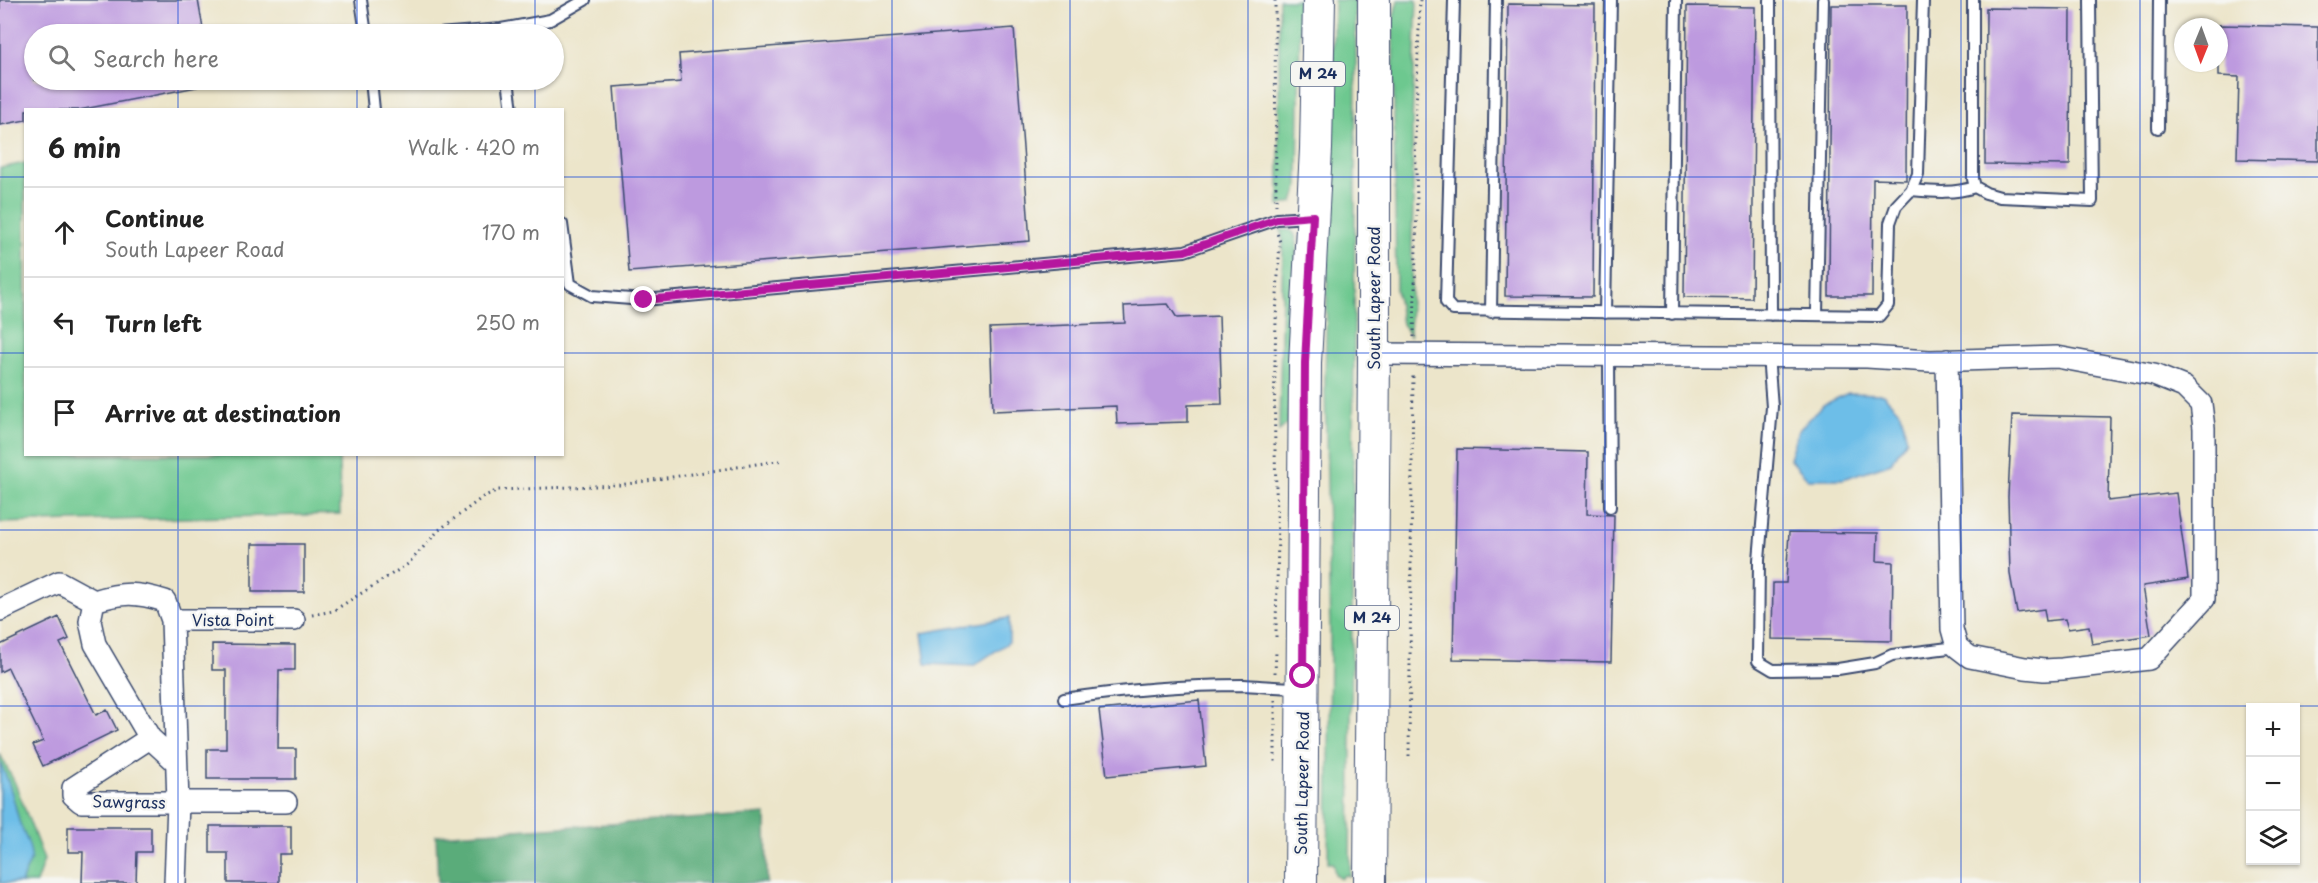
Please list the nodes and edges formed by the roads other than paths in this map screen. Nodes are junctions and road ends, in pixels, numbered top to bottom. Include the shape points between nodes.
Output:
1 (361, 0) edge
2 (585, 0) edge
3 (1319, 0) edge
4 (1374, 0) edge
5 (1454, 0) edge
6 (1496, 0) edge
7 (1611, 0) edge
8 (1676, 0) edge
9 (1770, 0) edge
10 (1823, 0) edge
11 (1923, 0) edge
12 (1973, 0) edge
13 (2090, 0) edge
14 (2159, 0) edge
15 (365, 24) edge
16 (534, 24) edge
17 (372, 90) edge
18 (509, 90) edge
19 (374, 108) edge
20 (512, 108) edge
21 (2158, 128) dead end
22 (1975, 187) junction
23 (1911, 190) junction
24 (1313, 216) junction
25 (564, 254) edge
26 (566, 284) edge
27 (1491, 312) junction
28 (1605, 313) junction
29 (1672, 314) junction
30 (1771, 315) junction
31 (1816, 315) junction
32 (1374, 354) junction
33 (1609, 355) junction
34 (1768, 356) junction
35 (1947, 360) junction
36 (1610, 507) dead end
37 (94, 601) junction
38 (0, 610) edge
39 (172, 620) junction
40 (294, 620) road end
41 (1957, 647) junction
42 (1289, 688) junction
43 (1064, 699) dead end
44 (150, 738) junction
45 (175, 761) junction
46 (286, 802) dead end
47 (178, 803) junction
48 (1303, 879) edge
49 (175, 883) edge
50 (1370, 883) edge

1 - 15 lane
2 - 16 lane via 550,20
3 - 24 main road, South Lapeer Road / M 24
4 - 32 main road, South Lapeer Road / M 24
5 - 27 lane via 1446,302 1453,310
6 - 27 lane
7 - 28 lane
8 - 29 lane
9 - 30 lane
10 - 31 lane
11 - 23 lane via 1918,174
12 - 22 lane
13 - 22 lane via 2092,201 2000,196
14 - 21 lane
17 - 19 lane
18 - 20 lane
22 - 23 lane via 1943,193
23 - 31 lane via 1896,206 1890,223 1888,305 1879,316
24 - 26 lane via 1277,219 1185,251 750,291 635,300 592,296
24 - 42 main road, South Lapeer Road / M 24
25 - 26 lane
27 - 28 lane
28 - 29 lane
29 - 30 lane
30 - 31 lane
32 - 33 street
32 - 50 main road, South Lapeer Road / M 24
33 - 34 street
33 - 36 lane
34 - 35 street
34 - 41 lane via 1772,408 1759,560 1758,661 1773,670 1838,669 1875,663 1892,655
35 - 41 street via 1953,629
35 - 41 street via 2057,357 2154,375 2184,387 2201,404 2204,428 2204,599 2149,659 2044,670 1970,657
37 - 38 street via 59,582
37 - 39 street via 118,593 141,594 165,601
37 - 44 street via 90,621 95,645
39 - 40 street, Vista Point
39 - 45 street
42 - 43 lane via 1246,685 1145,689
42 - 48 main road, South Lapeer Road / M 24
44 - 45 street
44 - 47 street, Sawgrass via 73,788 73,795 81,802
45 - 47 street
46 - 47 street, Sawgrass
47 - 49 street

